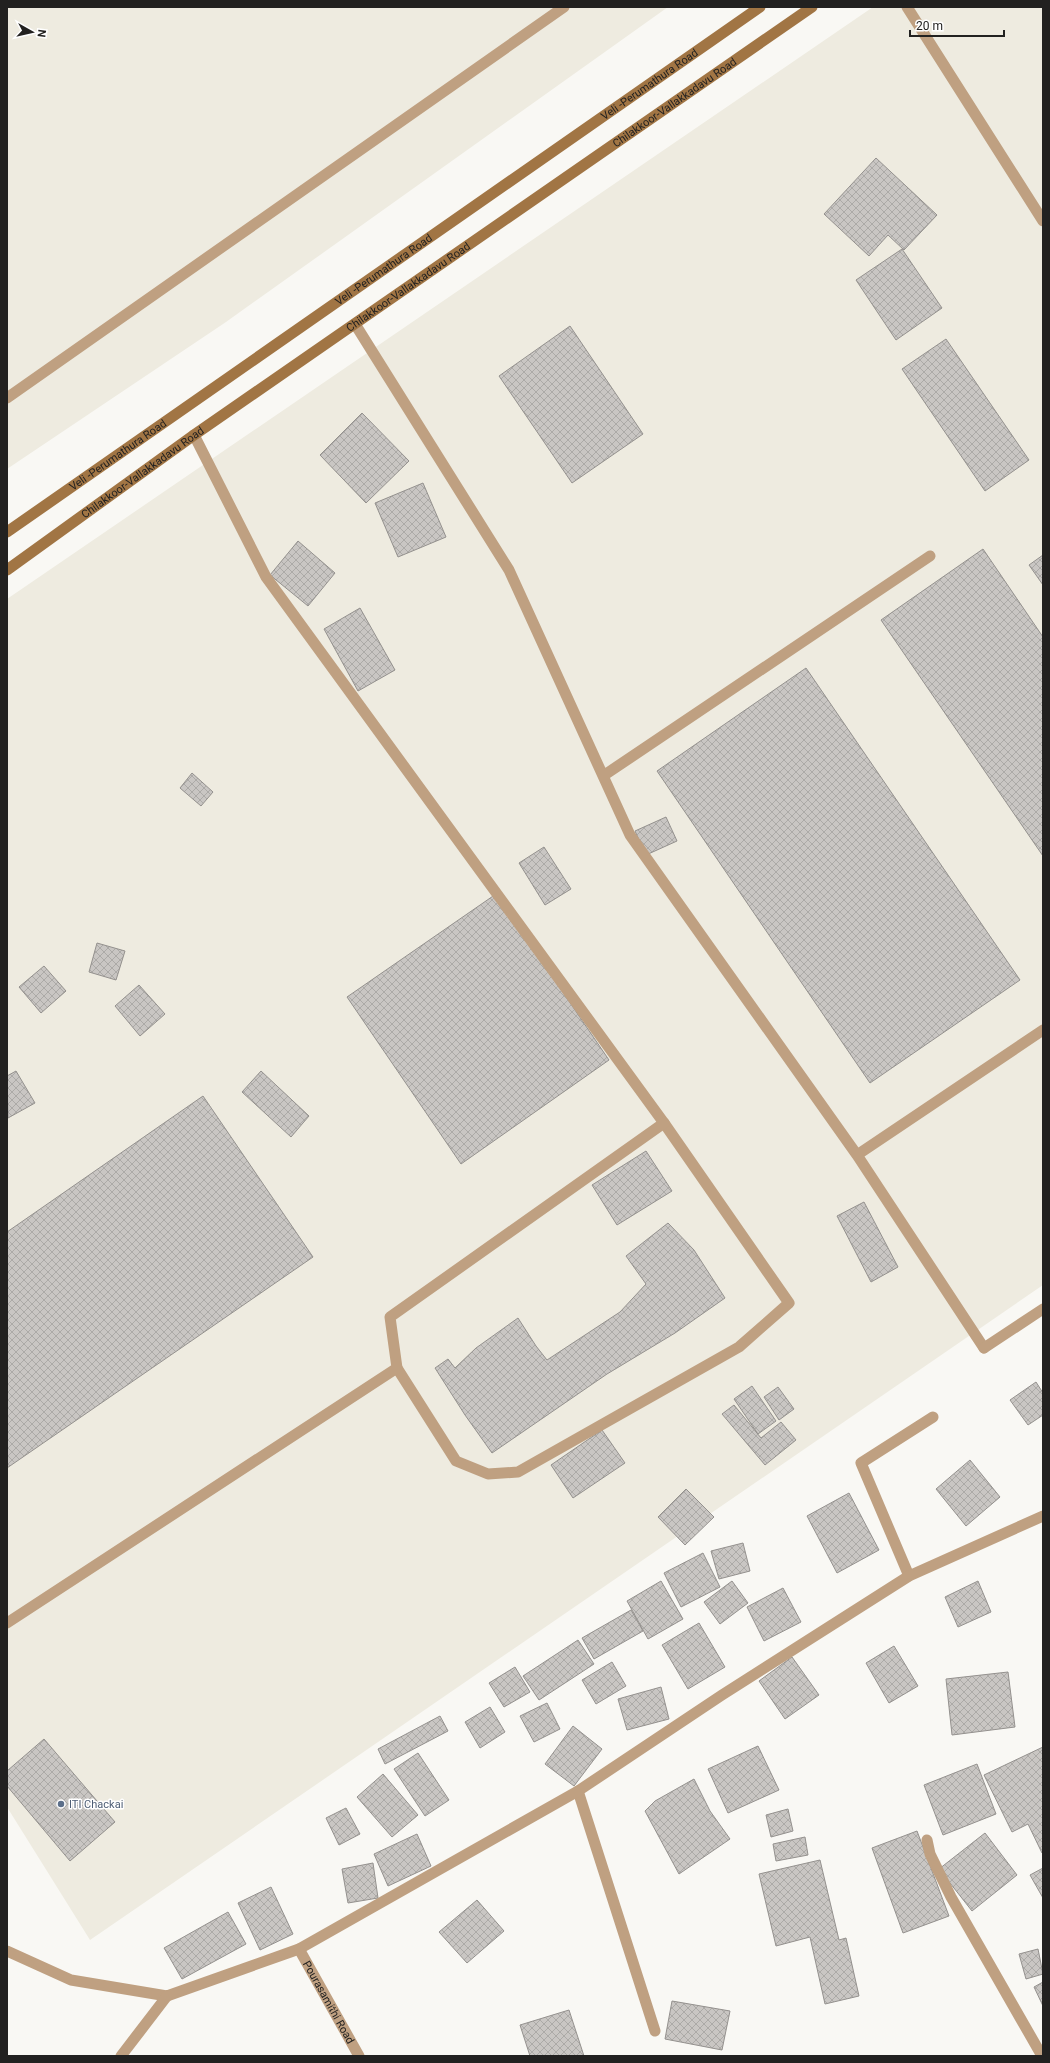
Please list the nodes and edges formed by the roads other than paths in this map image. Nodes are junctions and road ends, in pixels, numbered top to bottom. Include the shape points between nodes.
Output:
1 (564, 7) edge
2 (760, 7) edge
3 (812, 7) edge
4 (907, 7) edge
5 (1043, 221) edge
6 (355, 324) junction
7 (7, 398) edge
8 (194, 435) junction
9 (7, 532) edge
10 (930, 556) dead end
11 (7, 570) edge
12 (603, 776) junction
13 (1043, 1030) edge
14 (664, 1123) junction
15 (857, 1155) junction
16 (1043, 1309) edge
17 (397, 1368) junction
18 (933, 1417) dead end
19 (1043, 1516) edge
20 (909, 1576) junction
21 (7, 1623) edge
22 (578, 1791) junction
23 (927, 1840) dead end
24 (299, 1949) junction
25 (7, 1952) edge
26 (167, 1996) junction
27 (654, 2031) dead end
28 (120, 2056) edge
29 (359, 2056) edge
30 (1042, 2056) edge

1 - 7 street
2 - 9 main road, Veli -Perumathura Road
3 - 6 main road, Chilakkoor-Vallakkadavu Road
4 - 5 street
6 - 8 main road, Chilakkoor-Vallakkadavu Road
6 - 12 street via 509,570
8 - 11 main road, Chilakkoor-Vallakkadavu Road
8 - 14 street via 266,577
10 - 12 street
12 - 15 street via 630,835
13 - 15 street
14 - 17 street via 390,1317
14 - 17 street via 789,1303 740,1347 518,1472 488,1474 456,1461
15 - 16 street via 984,1348
17 - 21 street
18 - 20 street via 861,1464
19 - 20 street
20 - 22 street via 722,1695
22 - 24 street
22 - 27 street
23 - 30 street via 930,1854 951,1897
24 - 26 street
24 - 29 street, Pourasamithi Road
25 - 26 street via 71,1980
26 - 28 street

